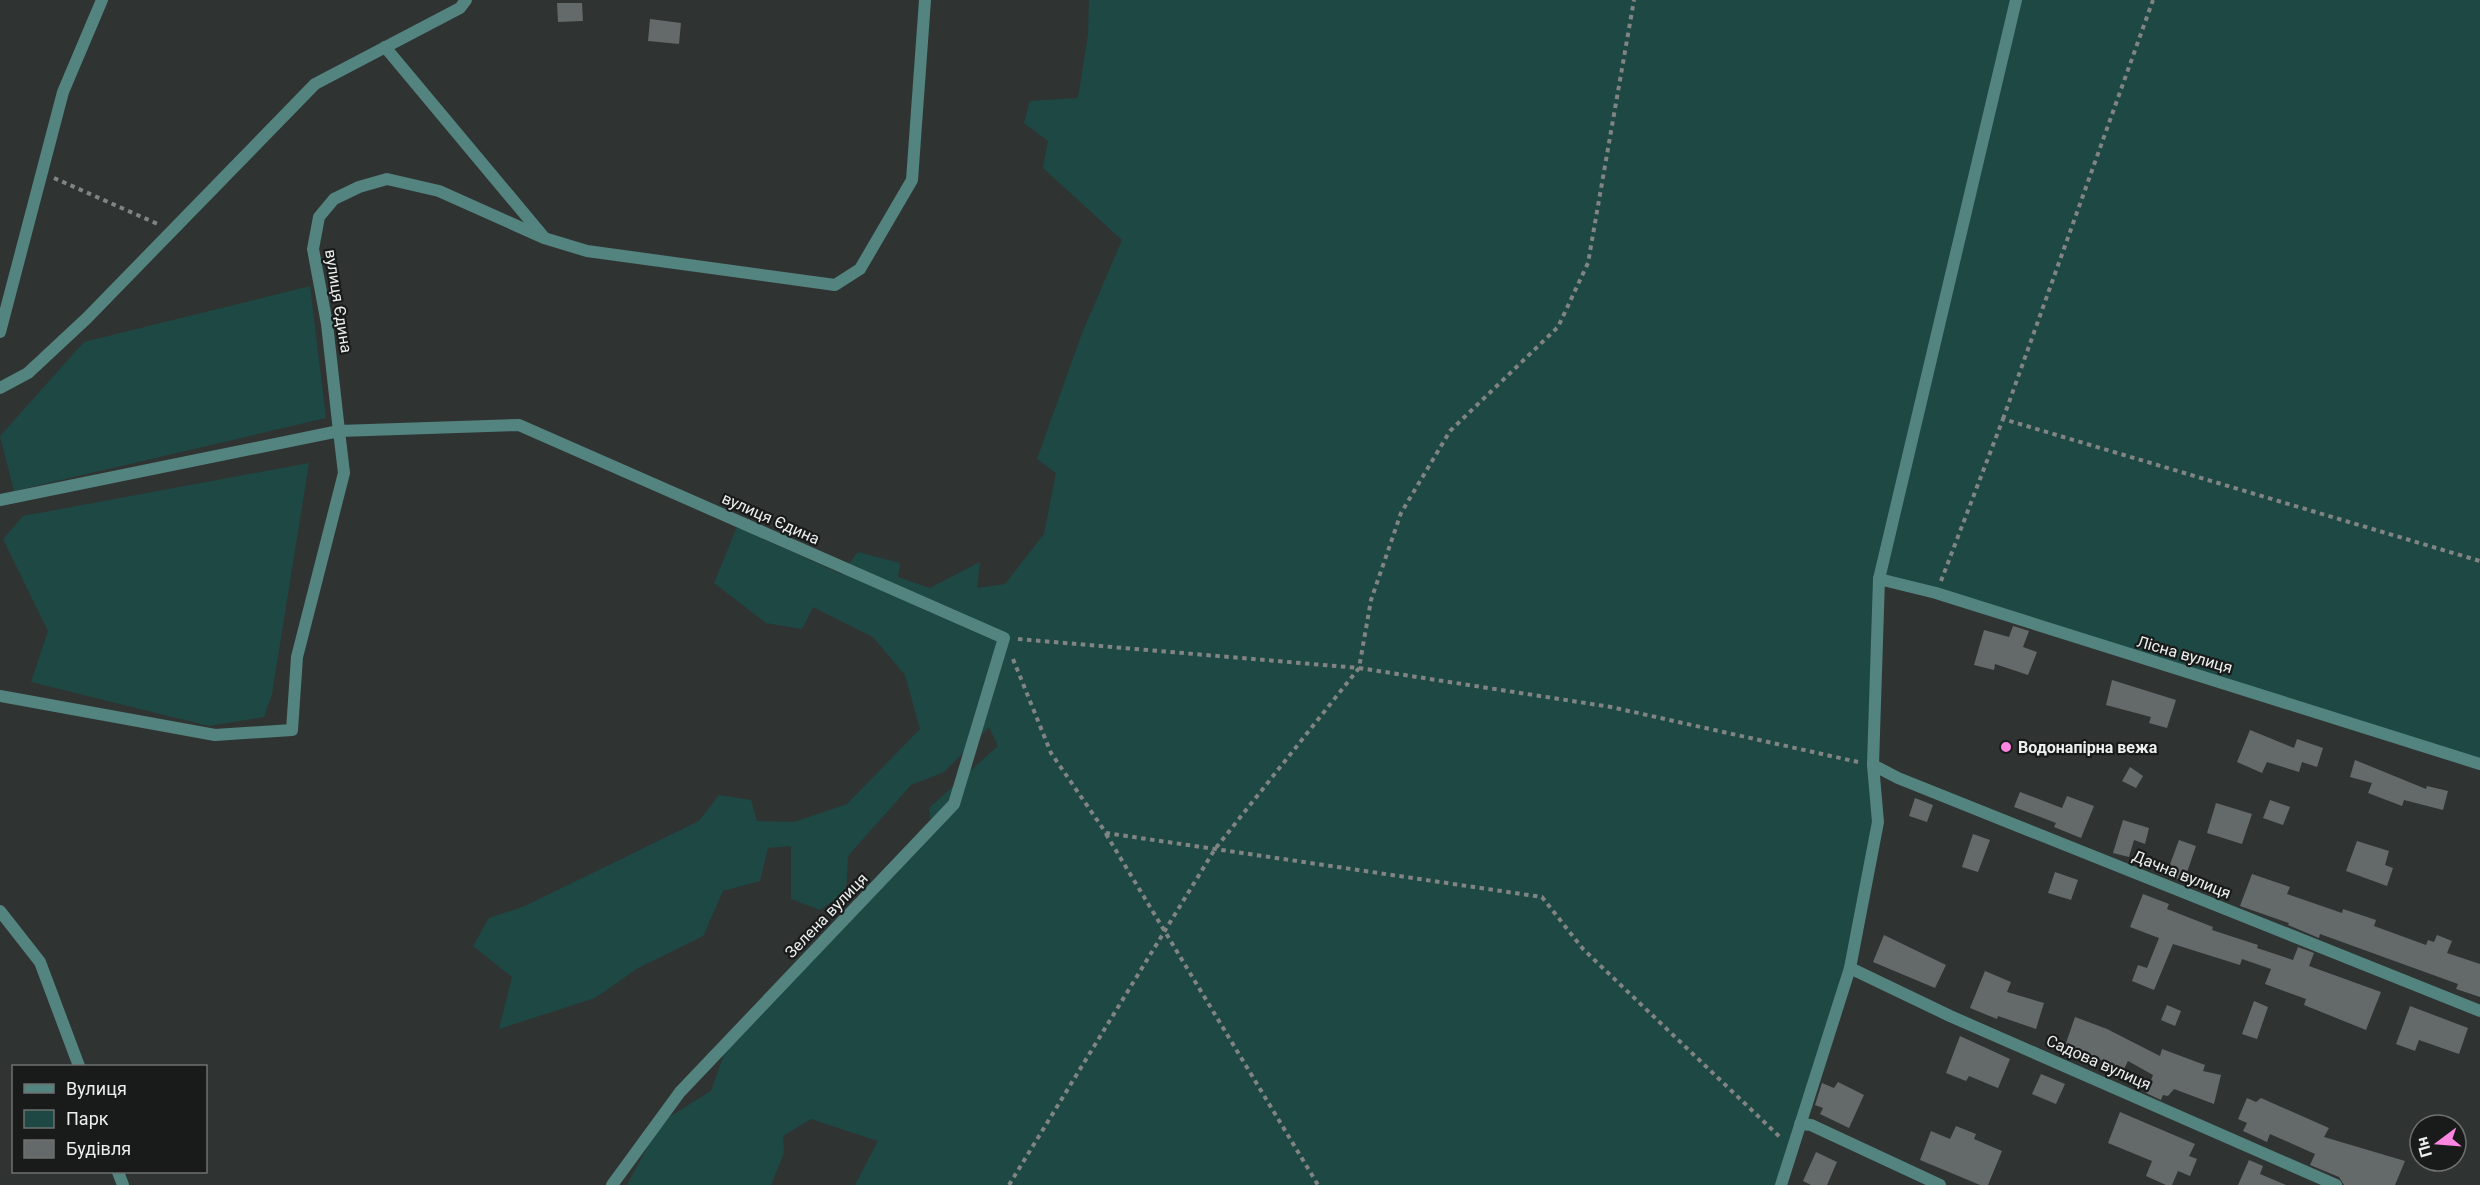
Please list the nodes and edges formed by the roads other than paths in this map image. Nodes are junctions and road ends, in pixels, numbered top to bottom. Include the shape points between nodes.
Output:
1 (102, 0) edge
2 (466, 0) edge
3 (926, 0) edge
4 (2016, 0) edge
5 (385, 47) junction
6 (546, 239) junction
7 (0, 332) edge
8 (0, 388) edge
9 (339, 431) junction
10 (0, 500) edge
11 (1879, 579) junction
12 (1004, 638) joint
13 (0, 696) edge
14 (2480, 764) edge
15 (1873, 765) junction
16 (0, 911) edge
17 (1850, 968) junction
18 (2480, 1011) edge
19 (79, 1065) edge
20 (1800, 1124) junction
21 (612, 1185) edge
22 (1781, 1185) edge
23 (1940, 1185) edge
24 (2336, 1185) edge

1 - 7 street via 63,92
2 - 5 street via 460,8
3 - 6 street, вулиця Єдина via 912,180 860,269 834,285 587,251
4 - 11 street
5 - 6 street
5 - 8 street via 315,84 87,318 28,373
6 - 9 street, вулиця Єдина via 439,191 387,179 334,199 319,217 313,249 327,324
9 - 10 street
9 - 12 street, вулиця Єдина via 519,425
9 - 13 street via 344,474 297,657 292,730 215,735
11 - 14 street, Лісна вулиця via 1936,593
11 - 15 street
12 - 21 street, Зелена вулиця via 954,804 680,1092
15 - 17 street via 1878,822
15 - 18 street, Дачна вулиця
16 - 19 street via 40,962
17 - 20 street
17 - 24 street, Садова вулиця via 1950,1017
20 - 22 street
20 - 23 street via 1811,1125

